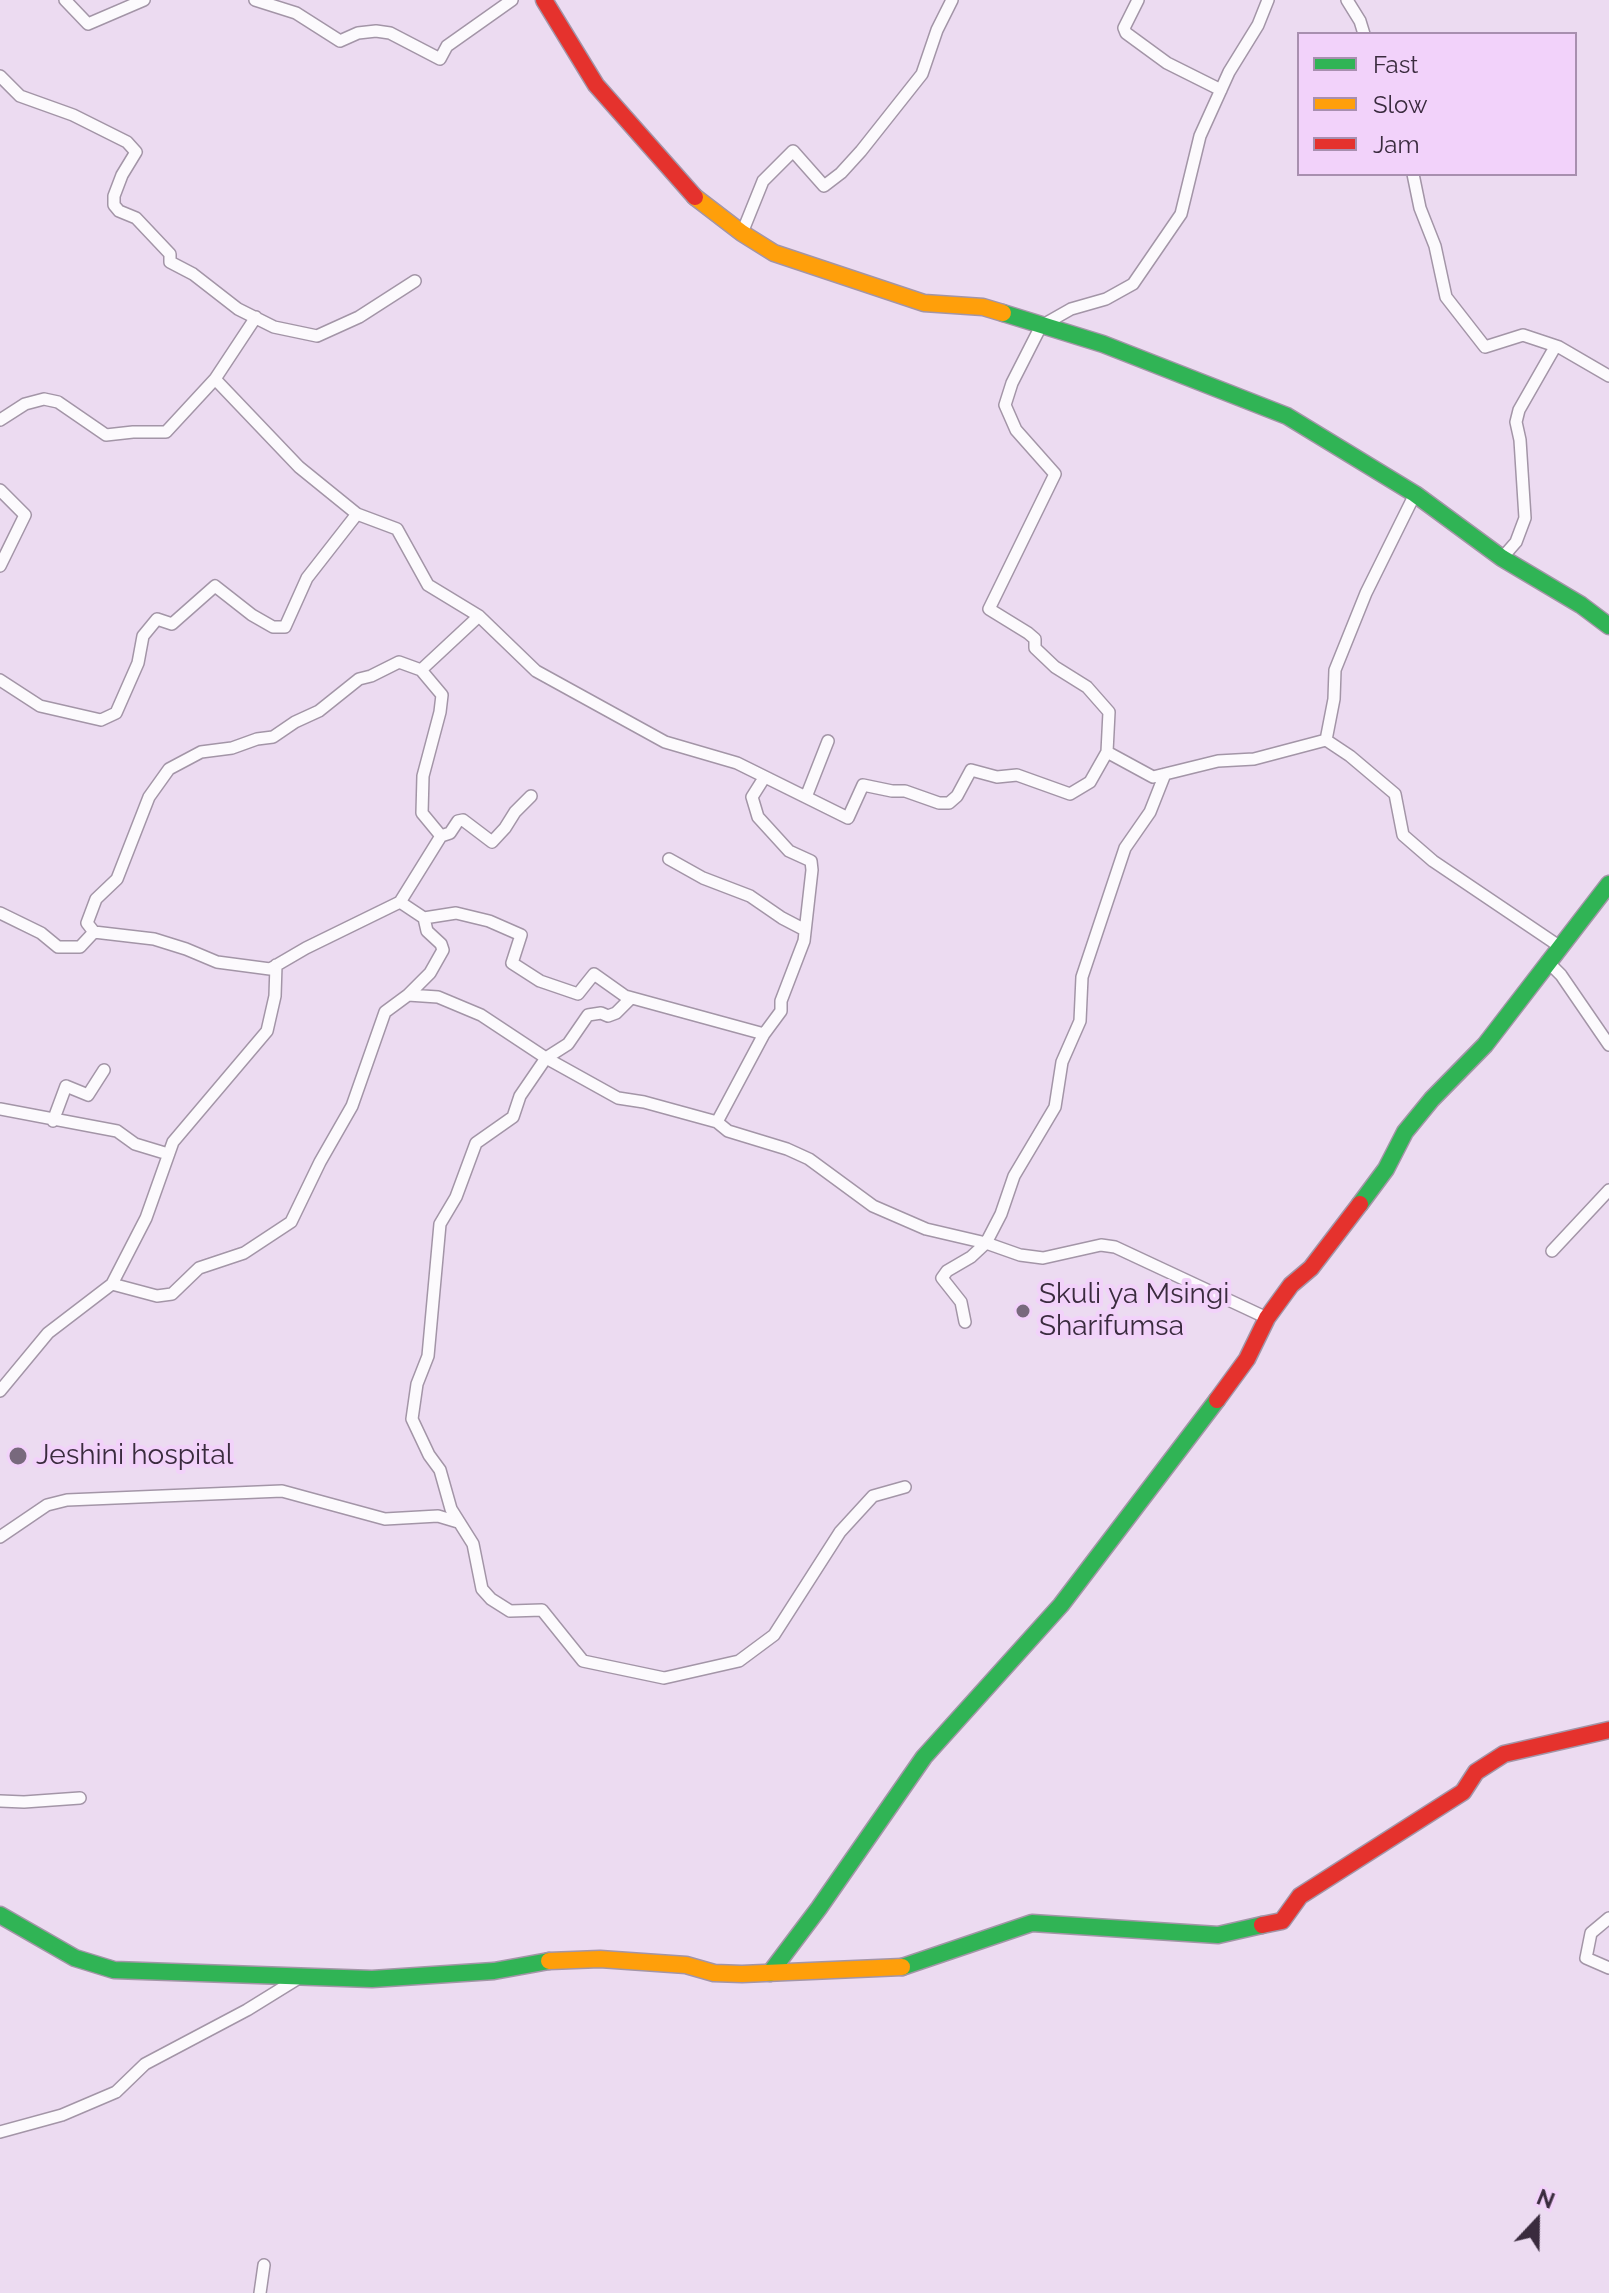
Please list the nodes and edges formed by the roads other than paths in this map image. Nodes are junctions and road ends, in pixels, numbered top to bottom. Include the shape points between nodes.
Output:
1 (65, 0) edge
2 (144, 0) edge
3 (255, 0) edge
4 (512, 0) edge
5 (544, 0) edge
6 (952, 0) edge
7 (1138, 0) edge
8 (1268, 0) edge
9 (1347, 0) edge
10 (1363, 32) edge
11 (0, 76) edge
12 (1221, 90) junction
13 (1413, 176) edge
14 (742, 233) junction
15 (415, 281) dead end
16 (256, 317) junction
17 (1041, 326) junction
18 (1555, 347) junction
19 (1609, 376) edge
20 (215, 379) junction
21 (0, 420) edge
22 (0, 490) edge
23 (1415, 494) junction
24 (357, 514) junction
25 (1502, 558) junction
26 (0, 566) edge
27 (479, 616) junction
28 (1609, 626) edge
29 (421, 670) junction
30 (0, 680) edge
31 (1326, 740) junction
32 (828, 741) dead end
33 (1107, 752) junction
34 (1165, 774) junction
35 (764, 778) junction
36 (531, 796) dead end
37 (806, 797) junction
38 (441, 836) junction
39 (669, 859) dead end
40 (1609, 884) edge
41 (400, 902) junction
42 (0, 913) edge
43 (424, 918) junction
44 (805, 930) junction
45 (94, 932) junction
46 (1559, 946) junction
47 (1547, 961) junction
48 (276, 965) junction
49 (408, 995) junction
50 (631, 998) junction
51 (764, 1034) junction
52 (1609, 1045) edge
53 (546, 1058) junction
54 (104, 1070) dead end
55 (0, 1109) edge
56 (53, 1121) junction
57 (717, 1122) junction
58 (168, 1154) junction
59 (1609, 1190) edge
60 (986, 1243) junction
61 (1552, 1251) dead end
62 (112, 1284) junction
63 (1267, 1318) junction
64 (965, 1322) dead end
65 (0, 1390) edge
66 (905, 1487) dead end
67 (459, 1522) junction
68 (0, 1537) edge
69 (1609, 1730) edge
70 (80, 1798) dead end
71 (0, 1801) edge
72 (0, 1915) edge
73 (1609, 1918) edge
74 (1609, 1968) edge
75 (770, 1973) junction
76 (304, 1975) junction
77 (0, 2132) edge
78 (264, 2265) dead end
79 (260, 2293) edge

1 - 2 street via 88,24
3 - 4 street via 296,13 340,41 358,33 390,33 440,59 447,46
5 - 14 street via 596,85 695,197
6 - 14 street via 922,74 861,151 824,186 793,151 763,181
7 - 12 street via 1126,33 1167,63
8 - 12 street
9 - 10 street
11 - 16 street via 20,96 127,142 136,152 122,175 114,205 136,218 170,254 170,262
12 - 17 street via 1200,136 1181,214 1133,284
13 - 18 street via 1446,297 1485,347 1523,335
14 - 17 street via 774,253 924,303 983,307
15 - 16 street via 317,336 274,327
16 - 20 street
17 - 23 street via 1103,344 1287,416
17 - 33 street via 1005,405 1016,430 1055,474 989,609 1035,639 1035,648 1087,687 1109,712
18 - 19 street
18 - 25 street via 1519,410 1525,518 1516,542
20 - 21 street via 166,432 106,435 58,402 44,399
20 - 24 street via 299,467
22 - 26 street via 25,515
23 - 25 street
23 - 31 street via 1335,670
24 - 27 street via 397,529 428,585
24 - 30 street via 307,578 285,627 273,627 252,615 215,586 172,624 157,619 143,636 138,663 116,713 101,720 40,706
25 - 28 street
27 - 29 street
27 - 35 street via 536,671 665,742 737,763
29 - 38 street via 442,695 422,788 422,813
29 - 45 street via 399,662 359,679 319,711 273,737 201,752 169,769 149,797 117,879 96,899 87,923
31 - 34 street
31 - 46 street via 1395,794 1403,835
32 - 37 street
33 - 34 street via 1153,777
33 - 37 street via 1090,782 1070,794 1017,775 997,777 971,770 949,803 863,785 848,818
34 - 60 street via 1150,812 1125,848 1082,977 1080,1021 1062,1062 1055,1107 1014,1176
35 - 37 street
35 - 44 street via 752,797 758,817 789,851 811,861
36 - 38 street via 492,842 463,820
38 - 41 street
39 - 44 street via 750,896
40 - 46 street
41 - 43 street
41 - 48 street
42 - 45 street via 58,947 80,947
43 - 49 street via 427,931 443,950
43 - 50 street via 456,913 489,921 521,935 512,963 540,981 578,994 594,974
44 - 51 street via 781,1011
45 - 48 street via 154,939 217,962 270,969
46 - 47 street
47 - 52 street
47 - 63 street via 1485,1045 1405,1132 1386,1169
48 - 58 street via 267,1031
49 - 53 street via 438,997 481,1015
49 - 62 street via 385,1012 352,1106 291,1222 244,1253 199,1268 172,1294 157,1296
50 - 51 street
50 - 53 street via 616,1013 588,1015 568,1044
51 - 57 street
53 - 57 street via 618,1098
53 - 67 street via 520,1096 513,1117 476,1143 440,1224 428,1356 412,1419 440,1470
54 - 56 street via 88,1095 66,1086
55 - 56 street
56 - 58 street via 117,1131 135,1144
57 - 60 street via 728,1131 809,1159 873,1206 903,1220
58 - 62 street via 146,1218
59 - 61 street
60 - 63 street via 1043,1258 1101,1245 1115,1247
60 - 64 street via 942,1278 961,1302
62 - 65 street via 48,1333
63 - 75 street via 1247,1359 1172,1460 1061,1605 924,1757
66 - 67 street via 873,1496 840,1532 774,1635 739,1661 664,1678 583,1661 542,1610 510,1611 491,1599 482,1589 473,1544
67 - 68 street via 438,1516 385,1519 282,1491 67,1500 47,1505
69 - 75 street via 1504,1754 1476,1772 1463,1792 1300,1896 1282,1921 1218,1935 1032,1923 904,1967
70 - 71 street
72 - 76 street via 75,1958 114,1970
73 - 74 street via 1591,1933 1586,1958
75 - 76 street via 714,1973 686,1965 600,1959 372,1979
76 - 77 street via 145,2064 116,2092 62,2115
78 - 79 street

